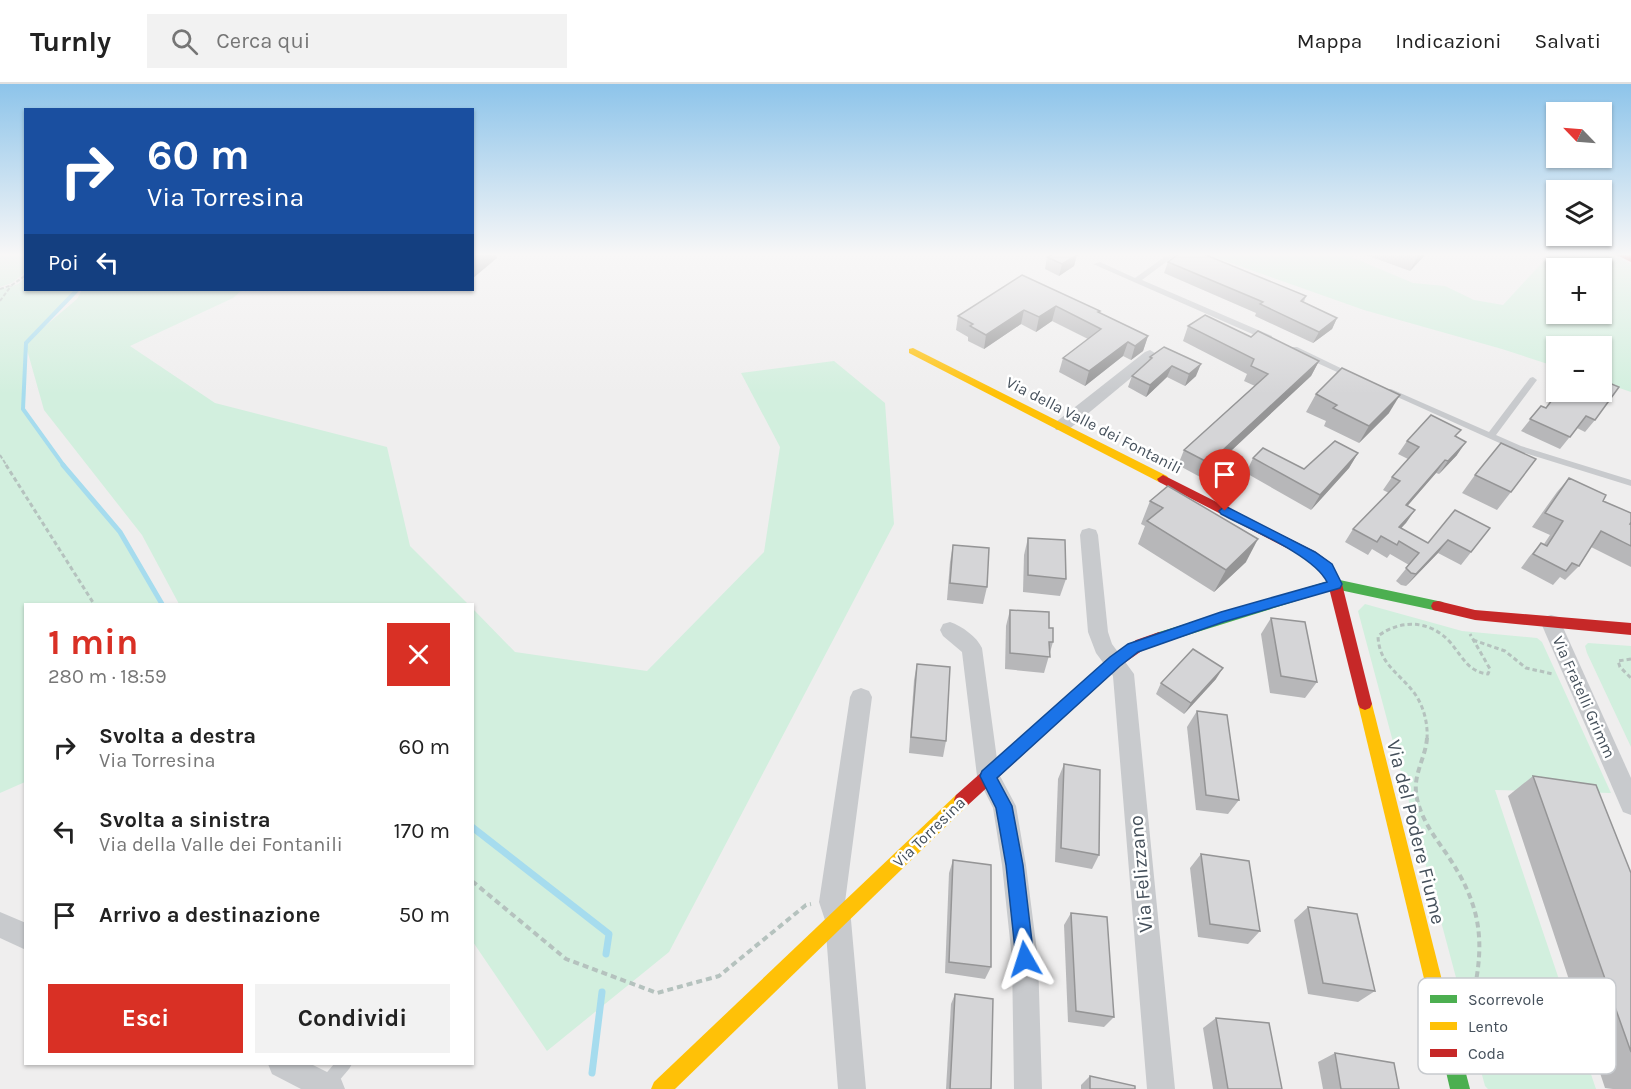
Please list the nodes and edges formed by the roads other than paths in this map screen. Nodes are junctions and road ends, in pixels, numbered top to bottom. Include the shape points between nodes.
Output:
1 (1178, 300) edge
2 (1205, 315) edge
3 (1281, 346) junction
4 (913, 351) dead end
5 (1150, 355) edge
6 (1533, 380) dead end
7 (1360, 381) edge
8 (1062, 426) junction
9 (1490, 436) junction
10 (1631, 483) edge
11 (1631, 489) edge
12 (1089, 535) dead end
13 (1335, 584) junction
14 (1551, 622) junction
15 (1631, 629) edge
16 (950, 630) dead end
17 (1115, 662) junction
18 (861, 697) dead end
19 (988, 776) junction
20 (1631, 804) edge
21 (835, 911) junction
22 (0, 925) edge
23 (24, 936) edge
24 (1433, 978) edge
25 (284, 1065) edge
26 (343, 1065) edge
27 (1456, 1074) edge
28 (326, 1088) edge
29 (661, 1089) edge
30 (852, 1089) edge
31 (1028, 1089) edge
32 (1161, 1089) edge
33 (1460, 1089) edge

1 - 3 lane
2 - 3 lane
3 - 7 lane
4 - 8 street, Via della Valle dei Fontanili
5 - 8 street
6 - 9 lane
8 - 13 street, Via della Valle dei Fontanili via 1311,555 1327,568
9 - 10 lane via 1534,454
9 - 11 lane via 1381,391 1524,457
12 - 17 street, Via Felizzano via 1098,632 1103,647
13 - 14 street via 1463,613
13 - 17 street, Via Torresina via 1149,641
13 - 24 street, Via del Podere Fiume
14 - 15 street
14 - 20 street, Via Fratelli Grimm
16 - 19 street via 972,648
17 - 19 street, Via Torresina
17 - 32 street, Via Felizzano via 1123,674 1125,691
18 - 21 street
19 - 21 street, Via Torresina
19 - 31 street via 1004,806 1014,865 1025,959
21 - 29 street, Via Torresina
21 - 30 street
22 - 23 street
25 - 28 street
26 - 28 lane
27 - 33 street, Via del Podere Fiume

